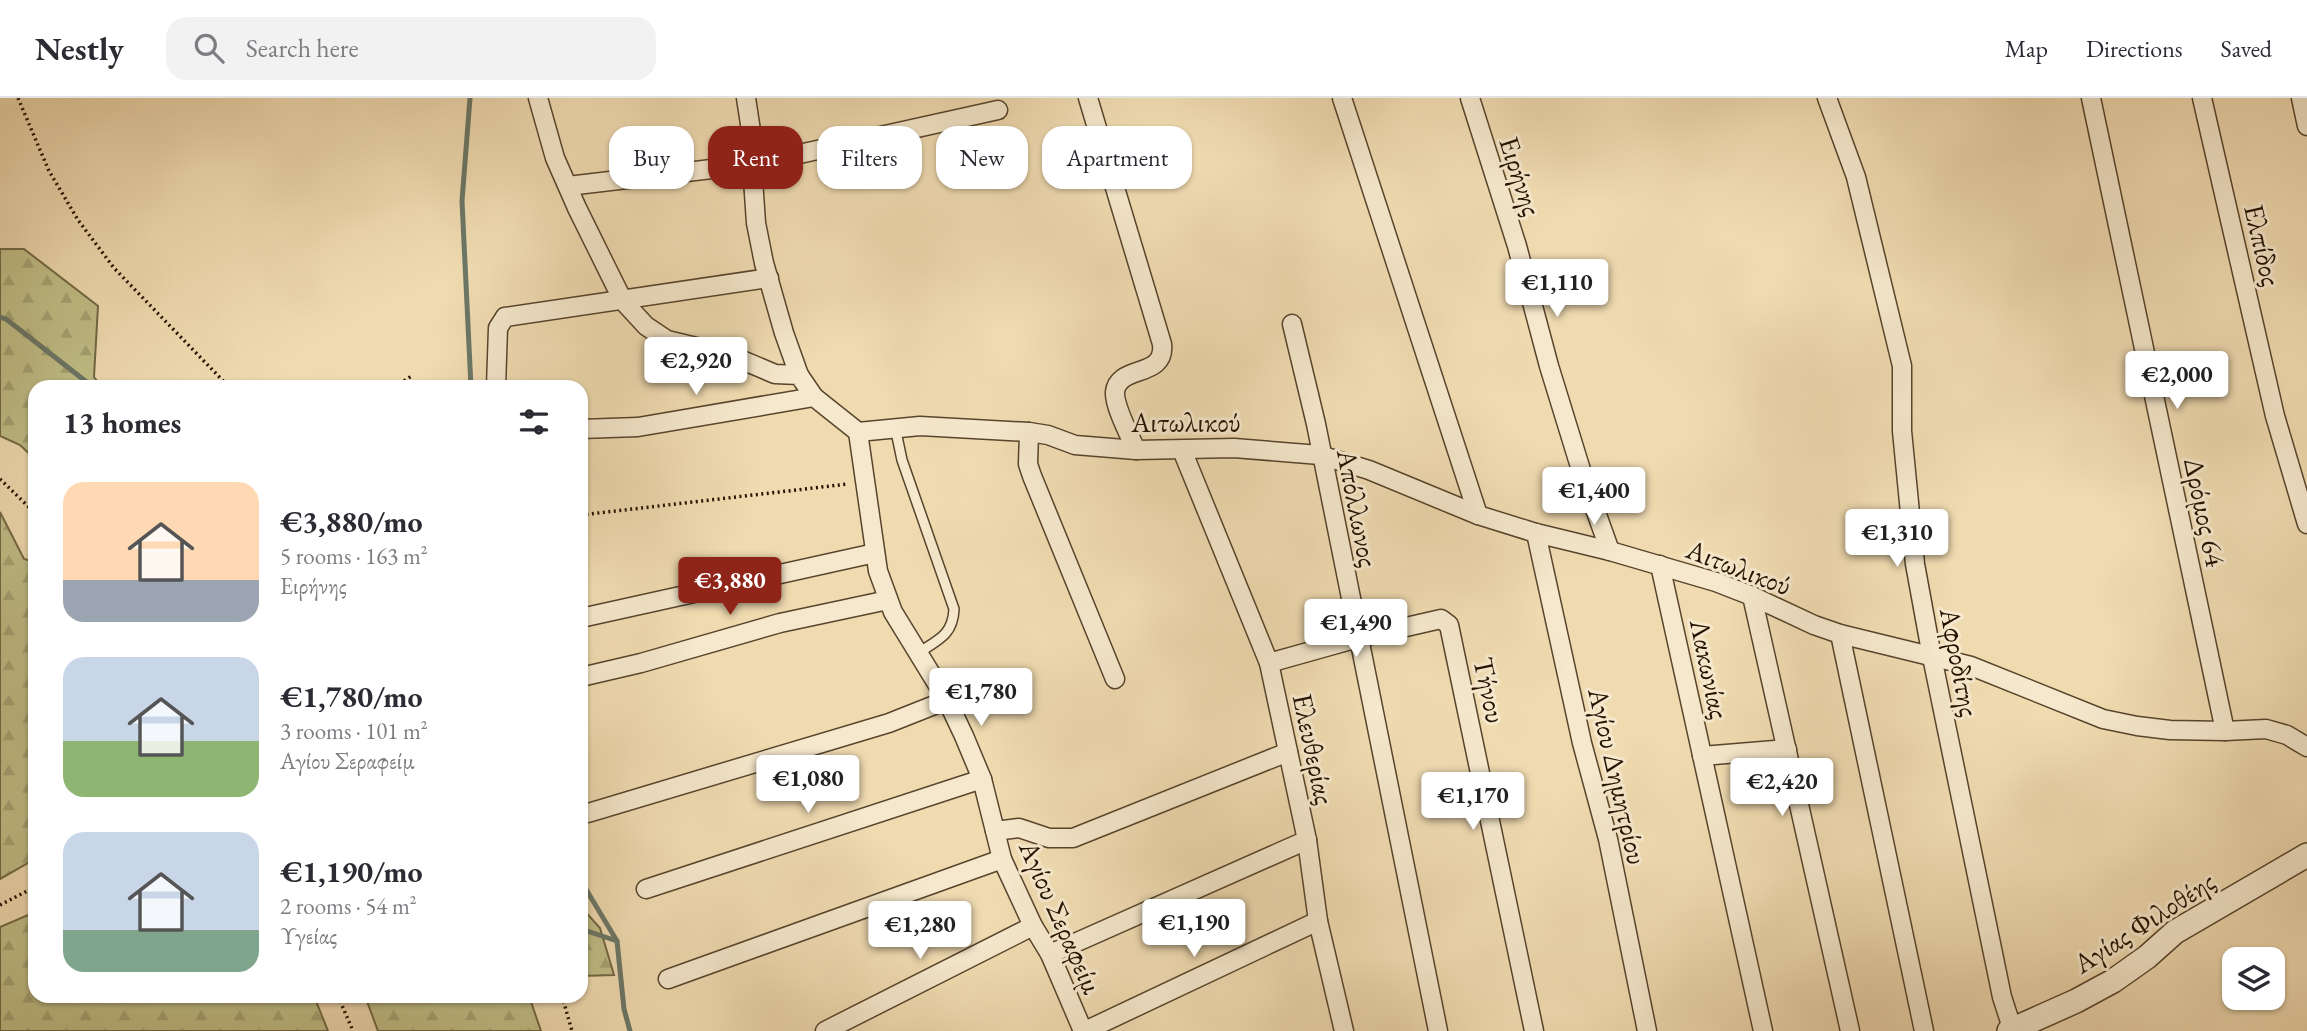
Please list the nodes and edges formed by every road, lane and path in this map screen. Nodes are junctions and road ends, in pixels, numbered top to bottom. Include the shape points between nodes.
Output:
1 (18, 98) edge
2 (538, 98) edge
3 (746, 98) edge
4 (1088, 98) edge
5 (1342, 98) edge
6 (1469, 98) edge
7 (1827, 98) edge
8 (2091, 98) edge
9 (2202, 98) edge
10 (2301, 98) edge
11 (998, 110) dead end
12 (750, 126) edge
13 (2307, 126) edge
14 (803, 153) edge
15 (708, 169) edge
16 (568, 186) junction
17 (753, 189) edge
18 (769, 278) junction
19 (623, 301) junction
20 (1292, 324) dead end
21 (412, 375) dead end
22 (799, 375) junction
23 (222, 380) edge
24 (405, 380) edge
25 (496, 380) edge
26 (814, 397) junction
27 (895, 427) junction
28 (588, 429) edge
29 (858, 432) junction
30 (1029, 432) junction
31 (1136, 450) junction
32 (1182, 450) junction
33 (1320, 455) junction
34 (0, 479) edge
35 (864, 482) junction
36 (28, 506) edge
37 (588, 514) edge
38 (1478, 515) junction
39 (2307, 524) edge
40 (1536, 533) junction
41 (1609, 551) junction
42 (875, 553) junction
43 (1660, 565) junction
44 (1752, 596) junction
45 (888, 600) junction
46 (588, 616) edge
47 (1840, 634) junction
48 (1358, 638) junction
49 (918, 653) junction
50 (1932, 657) junction
51 (1269, 663) junction
52 (588, 675) edge
53 (1115, 679) dead end
54 (947, 700) junction
55 (2225, 732) junction
56 (2307, 747) edge
57 (1787, 749) junction
58 (1288, 752) junction
59 (1702, 755) junction
60 (982, 779) junction
61 (588, 813) dead end
62 (995, 831) junction
63 (1307, 840) junction
64 (2307, 855) edge
65 (1002, 859) junction
66 (646, 889) dead end
67 (28, 891) edge
68 (0, 905) edge
69 (1318, 921) junction
70 (1033, 926) junction
71 (1051, 954) junction
72 (668, 979) dead end
73 (341, 1003) edge
74 (564, 1003) edge
75 (2012, 1030) edge
76 (353, 1031) edge
77 (572, 1031) edge
78 (825, 1031) edge
79 (1084, 1031) edge
80 (1344, 1031) edge
81 (1438, 1031) edge
82 (1534, 1031) edge
83 (1647, 1031) edge
84 (1763, 1031) edge
85 (1850, 1031) edge
86 (1924, 1031) edge

1 - 23 path via 49,171 78,220 114,268
2 - 16 street
3 - 12 street
4 - 31 street via 1162,344 1162,355 1155,364 1122,379 1116,388 1116,400
5 - 38 street
6 - 41 street, Ειρήνης
7 - 50 street, Αφροδίτης via 1856,177 1902,366 1902,431 1915,564
8 - 55 street, Δρόμος 64
9 - 39 street, Ελπίδος via 2275,416
10 - 13 street
11 - 14 street
15 - 16 street
16 - 19 street
17 - 18 street
18 - 19 street
18 - 22 street
19 - 22 street via 646,327 667,340 730,355 775,374
19 - 25 street via 505,317 498,328
20 - 33 street, Απόλλωνος
21 - 24 path
22 - 26 street
26 - 28 street via 638,427
26 - 29 street
27 - 29 street, Αιτωλικού
27 - 30 street, Αιτωλικού
27 - 49 lane via 902,460 954,609 953,626
29 - 35 street, Αγίου Σεραφείμ
30 - 31 street, Αιτωλικού via 1075,445
30 - 53 street via 1032,476
31 - 32 street, Αιτωλικού
32 - 33 street, Αιτωλικού via 1234,448
32 - 51 street, Ελευθερίας
33 - 38 street, Αιτωλικού
33 - 48 street, Απόλλωνος
34 - 36 path
35 - 37 path
35 - 42 street, Αγίου Σεραφείμ
38 - 40 street, Αιτωλικού
40 - 41 street, Αιτωλικού
40 - 83 street, Αγίου Δημητρίου via 1608,839
41 - 43 street, Αιτωλικού
42 - 45 street, Αγίου Σεραφείμ
42 - 46 street
43 - 44 street, Αιτωλικού
43 - 59 street, Λακωνίας
44 - 47 street, Αιτωλικού
44 - 57 street
45 - 49 street, Αγίου Σεραφείμ
45 - 52 street via 780,623
47 - 50 street, Αιτωλικού
47 - 86 street
48 - 51 street, Τήνου
48 - 81 street, Απόλλωνος
48 - 82 street, Τήνου via 1441,619 1449,625
49 - 54 street, Αγίου Σεραφείμ
50 - 55 street, Αιτωλικού via 1971,666 2103,719
50 - 75 street, Αφροδίτης
51 - 58 street, Ελευθερίας
54 - 60 street, Αγίου Σεραφείμ
54 - 61 street via 889,723
55 - 56 street, Αιτωλικού via 2266,729
57 - 59 street
57 - 85 street
58 - 62 street via 1073,838 1049,838 1019,828
58 - 63 street, Ελευθερίας
59 - 84 street, Λακωνίας
60 - 62 street, Αγίου Σεραφείμ
60 - 66 street
62 - 65 street, Αγίου Σεραφείμ
63 - 69 street, Ελευθερίας
63 - 71 street
64 - 75 street, Αγίας Φιλοθέης via 2185,926 2113,981
65 - 70 street, Αγίου Σεραφείμ
65 - 72 street
67 - 68 path
69 - 79 street
69 - 80 street, Ελευθερίας
70 - 71 street, Αγίου Σεραφείμ
70 - 78 street
71 - 79 street, Αγίου Σεραφείμ
73 - 76 path
74 - 77 path

